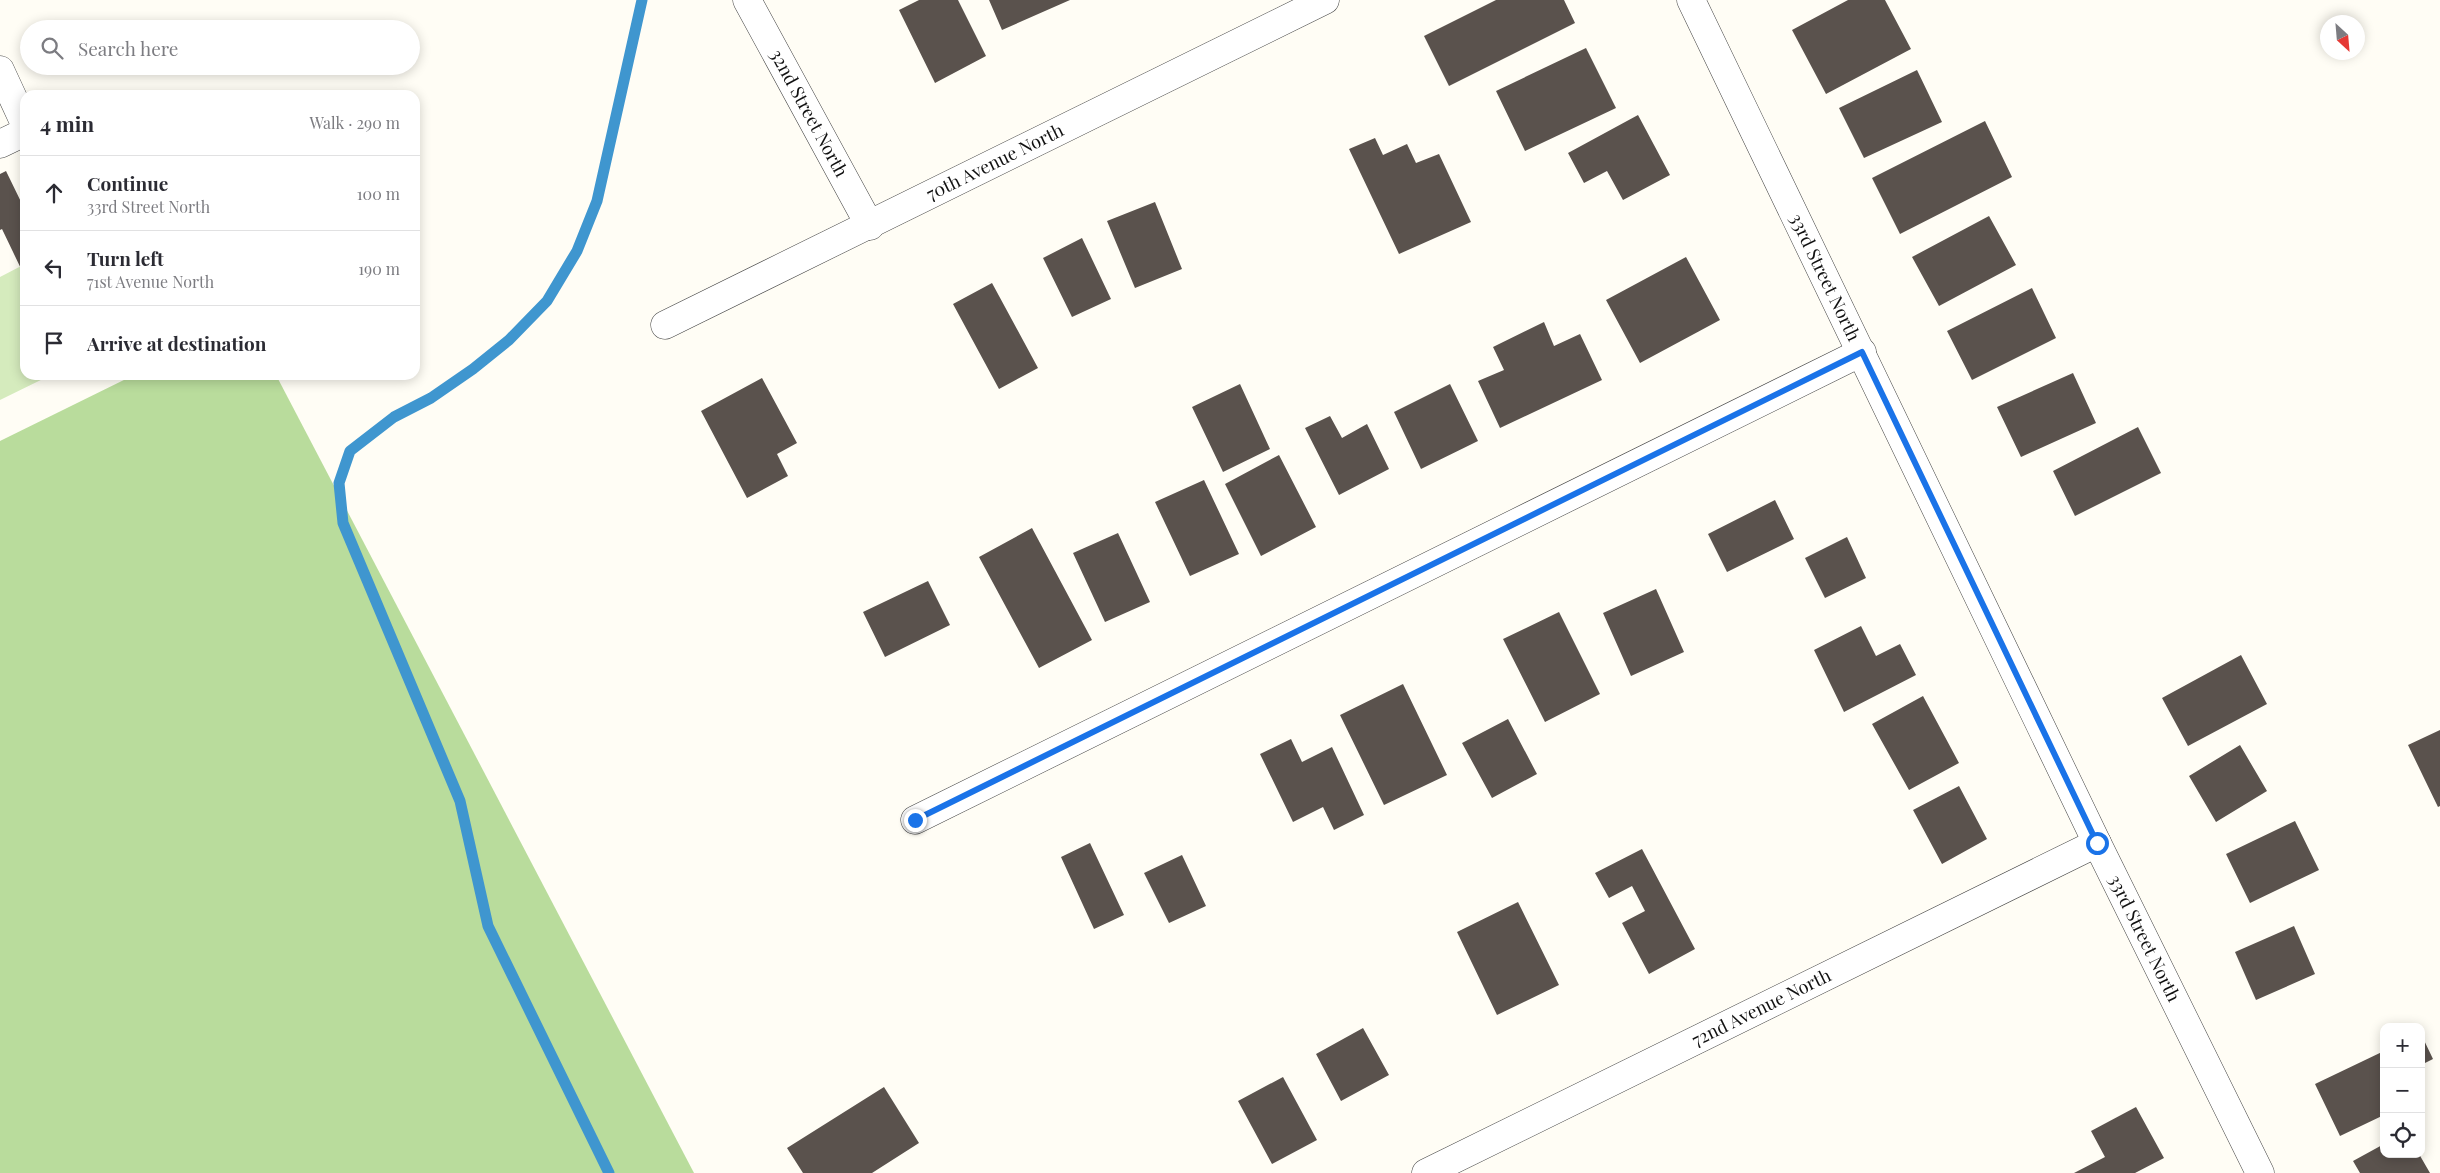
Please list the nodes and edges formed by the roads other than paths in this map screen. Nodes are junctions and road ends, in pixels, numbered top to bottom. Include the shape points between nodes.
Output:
1 (747, 0) edge
2 (1325, 0) edge
3 (1691, 0) edge
4 (0, 70) edge
5 (20, 113) edge
6 (20, 134) edge
7 (0, 144) edge
8 (870, 226) junction
9 (665, 325) dead end
10 (1862, 352) junction
11 (915, 820) dead end
12 (2097, 843) junction
13 (1426, 1173) edge
14 (2260, 1173) edge

1 - 8 street, 32nd Street North
2 - 8 street, 70th Avenue North
3 - 10 street, 33rd Street North
4 - 5 street
6 - 7 street
8 - 9 street, 70th Avenue North
10 - 11 street
10 - 12 street, 33rd Street North
12 - 13 street, 72nd Avenue North
12 - 14 street, 33rd Street North

